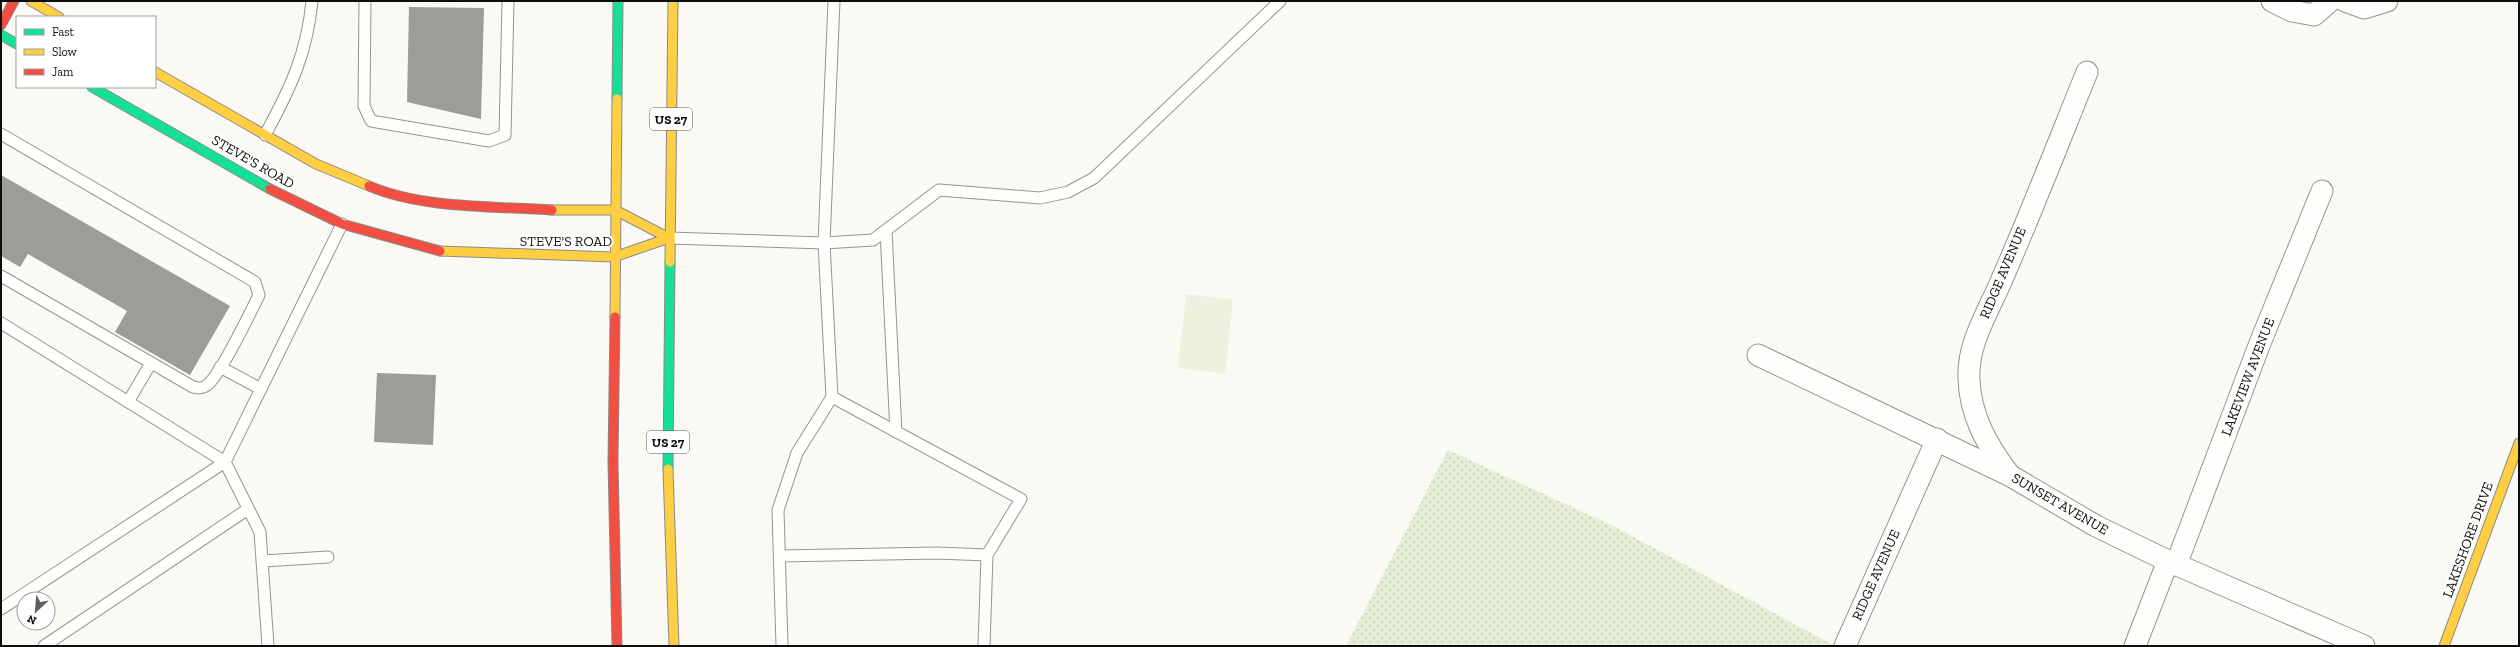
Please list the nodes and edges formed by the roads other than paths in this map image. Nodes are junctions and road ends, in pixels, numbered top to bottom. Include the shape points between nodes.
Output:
1 (14, 1) edge
2 (31, 1) edge
3 (312, 1) edge
4 (365, 1) edge
5 (508, 1) edge
6 (618, 1) edge
7 (673, 1) edge
8 (834, 1) edge
9 (1280, 1) edge
10 (2272, 1) edge
11 (2330, 1) edge
12 (2345, 1) edge
13 (2387, 1) edge
14 (57, 16) edge
15 (1, 24) edge
16 (1, 35) edge
17 (16, 43) edge
18 (2087, 72) dead end
19 (156, 73) edge
20 (94, 88) edge
21 (1, 134) edge
22 (265, 135) junction
23 (2322, 192) dead end
24 (614, 210) junction
25 (342, 224) junction
26 (886, 231) junction
27 (669, 238) junction
28 (824, 243) junction
29 (614, 257) junction
30 (1, 276) edge
31 (1, 323) edge
32 (1758, 354) dead end
33 (151, 363) junction
34 (220, 367) junction
35 (261, 389) junction
36 (832, 397) junction
37 (128, 402) junction
38 (896, 432) junction
39 (1937, 439) junction
40 (2519, 443) edge
41 (225, 462) junction
42 (2009, 475) junction
43 (248, 509) junction
44 (987, 555) junction
45 (780, 556) junction
46 (328, 557) dead end
47 (264, 561) junction
48 (2172, 563) junction
49 (1, 609) edge
50 (44, 646) edge
51 (268, 646) edge
52 (617, 646) edge
53 (674, 646) edge
54 (782, 646) edge
55 (984, 646) edge
56 (1845, 646) edge
57 (2135, 646) edge
58 (2364, 646) edge
59 (2444, 646) edge

1 - 15 main road
2 - 14 main road
3 - 22 lane via 309,32 292,85
4 - 5 lane via 364,106 371,121 489,141 505,135
6 - 24 main road
7 - 27 main road, US 27
8 - 28 lane
9 - 26 lane via 1094,178 1068,192 1040,198 940,190
10 - 11 street via 2292,11 2314,15
12 - 13 street via 2364,8
16 - 17 main road
18 - 42 street, RIDGE AVENUE via 2002,280 1980,326 1971,356 1969,379 1974,410 1990,448
19 - 22 main road, STEVE'S ROAD
20 - 25 main road, STEVE'S ROAD via 294,202
21 - 34 lane via 255,282 259,296
22 - 24 main road, STEVE'S ROAD via 336,173 374,188 412,198 471,205 576,211
23 - 48 street, LAKEVIEW AVENUE
24 - 27 main road, STEVE'S ROAD
24 - 29 main road
25 - 29 main road, STEVE'S ROAD via 432,250 560,258
25 - 35 lane
26 - 28 lane via 873,240
26 - 38 lane
27 - 28 lane
27 - 29 main road, STEVE'S ROAD
27 - 53 main road, US 27 via 668,466
28 - 36 lane
29 - 52 main road via 613,462
30 - 33 lane
31 - 37 lane
32 - 39 street, SUNSET AVENUE
33 - 34 lane via 192,387 202,388 209,384
33 - 37 lane
34 - 35 lane
35 - 41 lane
36 - 38 lane
36 - 45 lane via 798,453 778,510
37 - 41 lane
38 - 44 lane via 1021,499
39 - 42 street, SUNSET AVENUE
39 - 56 street, RIDGE AVENUE
40 - 59 main road, LAKESHORE DRIVE
41 - 43 lane
41 - 49 lane
42 - 48 street, SUNSET AVENUE via 2096,526
43 - 47 lane via 260,532
43 - 50 lane
44 - 45 lane via 937,553
44 - 55 lane
45 - 54 lane
46 - 47 lane
47 - 51 lane
48 - 57 street, LAKEVIEW AVENUE
48 - 58 street, SUNSET AVENUE

